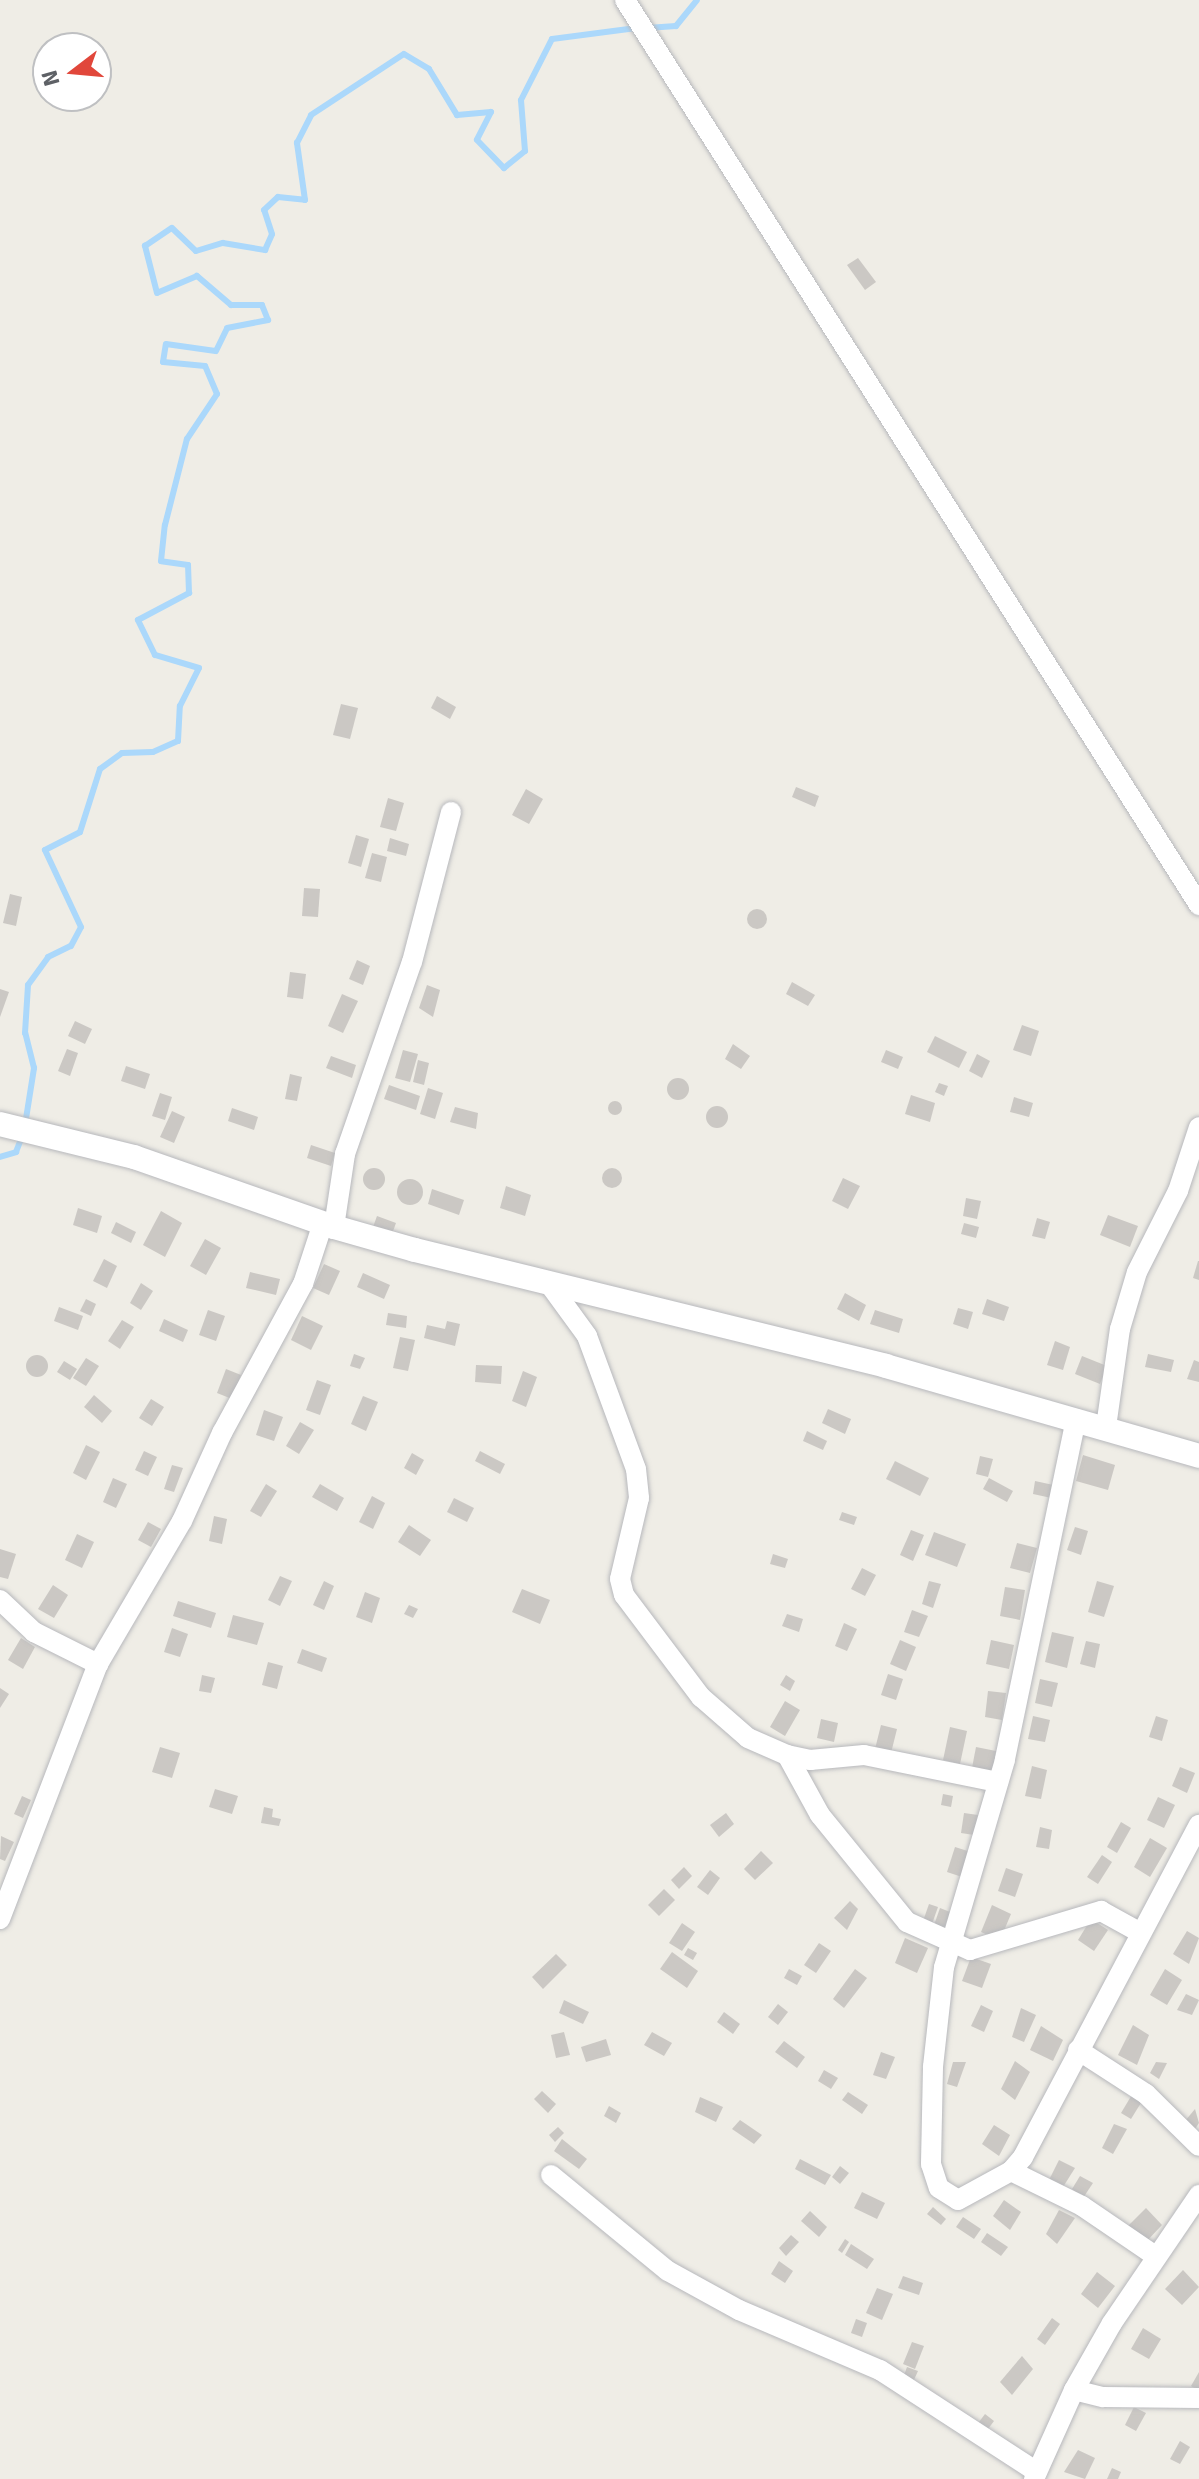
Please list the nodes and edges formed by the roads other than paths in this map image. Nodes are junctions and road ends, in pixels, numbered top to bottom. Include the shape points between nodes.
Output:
1 (625, 0) edge
2 (451, 812) dead end
3 (1199, 905) edge
4 (6, 1125) edge
5 (1199, 1127) edge
6 (329, 1225) junction
7 (550, 1285) junction
8 (1076, 1419) junction
9 (1106, 1427) junction
10 (1199, 1456) edge
11 (0, 1600) edge
12 (98, 1664) junction
13 (787, 1755) junction
14 (998, 1782) junction
15 (1199, 1825) edge
16 (0, 1919) edge
17 (1139, 1932) junction
18 (952, 1943) junction
19 (1078, 2050) junction
20 (1199, 2146) edge
21 (1011, 2171) junction
22 (551, 2175) dead end
23 (1199, 2195) edge
24 (1154, 2255) junction
25 (1074, 2390) junction
26 (1199, 2398) edge
27 (1036, 2475) edge

1 - 3 street
2 - 6 street via 412,962 345,1154
4 - 6 street via 175,1170
5 - 9 street via 1178,1191 1132,1286 1120,1329
6 - 7 street
6 - 12 street via 182,1521
7 - 8 street via 886,1366
7 - 13 street via 587,1336 636,1469 639,1498 620,1579 624,1595 701,1697 748,1738
8 - 9 street
8 - 14 street
9 - 10 street
11 - 12 street via 34,1632
12 - 16 street
13 - 14 street via 810,1760 864,1755
13 - 18 street via 820,1815 907,1922
14 - 18 street
15 - 17 street
17 - 18 street via 1101,1911 1065,1918 998,1946 970,1950
17 - 19 street
18 - 21 street via 933,2067 931,2164 939,2188 958,2200
19 - 20 street via 1146,2094
19 - 21 street
21 - 24 street via 1082,2206
22 - 27 street via 668,2271 739,2310 880,2370
23 - 24 street
24 - 25 street
25 - 26 street via 1103,2397
25 - 27 street

